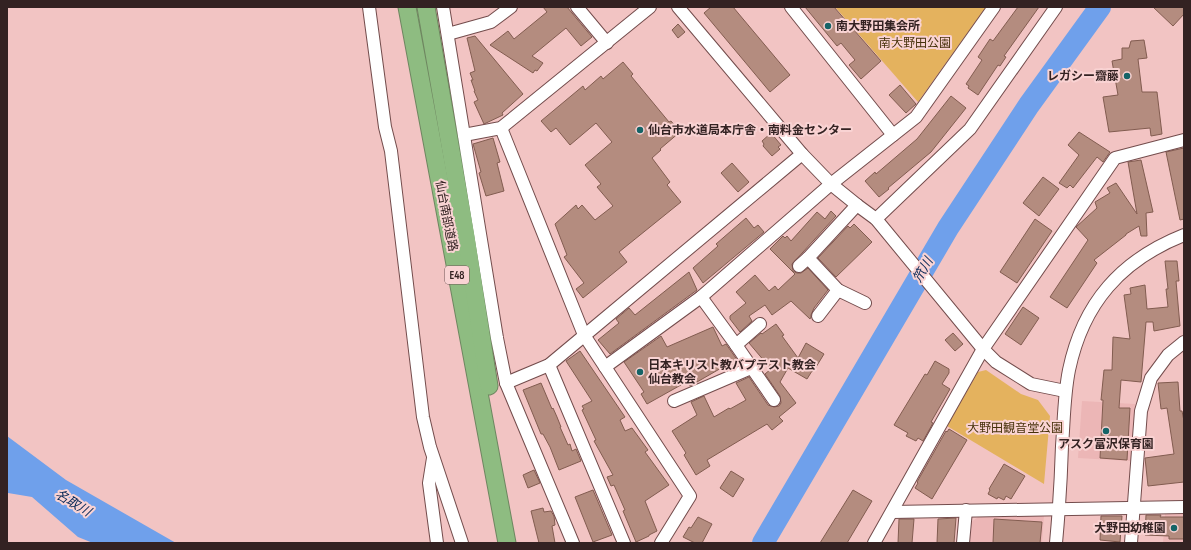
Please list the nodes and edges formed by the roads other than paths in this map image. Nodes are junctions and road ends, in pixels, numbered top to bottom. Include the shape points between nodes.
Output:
1 (369, 7) edge
2 (407, 7) edge
3 (426, 7) edge
4 (443, 7) edge
5 (511, 7) edge
6 (577, 7) edge
7 (650, 7) edge
8 (678, 7) edge
9 (791, 7) edge
10 (994, 7) edge
11 (1056, 7) edge
12 (448, 34) junction
13 (607, 43) junction
14 (501, 128) junction
15 (464, 135) junction
16 (893, 135) junction
17 (1184, 140) edge
18 (802, 154) junction
19 (831, 184) junction
20 (857, 206) junction
21 (876, 219) junction
22 (1184, 235) edge
23 (808, 258) junction
24 (798, 266) dead end
25 (838, 290) junction
26 (701, 297) junction
27 (865, 303) dead end
28 (818, 316) dead end
29 (760, 324) dead end
30 (584, 335) junction
31 (1184, 342) edge
32 (736, 345) junction
33 (984, 349) junction
34 (548, 365) junction
35 (605, 367) junction
36 (751, 368) junction
37 (506, 383) junction
38 (1066, 390) junction
39 (774, 400) dead end
40 (674, 401) dead end
41 (434, 457) junction
42 (1184, 507) edge
43 (1059, 508) junction
44 (1134, 508) junction
45 (966, 510) junction
46 (892, 512) junction
47 (437, 543) edge
48 (462, 543) edge
49 (507, 543) edge
50 (514, 543) edge
51 (573, 543) edge
52 (624, 543) edge
53 (661, 543) edge
54 (874, 543) edge
55 (963, 543) edge
56 (1056, 543) edge
57 (1131, 543) edge

1 - 41 street via 391,151 423,417
2 - 49 highway, 仙台南部道路 / E48
3 - 50 highway, 仙台南部道路 / E48 via 466,237
4 - 12 street
5 - 12 street via 490,22
6 - 13 street
7 - 13 street
8 - 18 street
9 - 16 street
10 - 16 street via 916,117
11 - 21 street via 970,129
12 - 15 street
13 - 14 street
14 - 15 street
14 - 30 street
15 - 37 street
16 - 19 street
17 - 33 street via 1115,158
18 - 19 street
18 - 30 street
19 - 20 street
19 - 26 street
20 - 21 street
20 - 23 street
21 - 33 street
22 - 38 street via 1150,250 1130,264 1108,286 1091,310 1074,349
23 - 24 street
23 - 25 street
25 - 27 street
25 - 28 street
26 - 32 street
26 - 35 street
29 - 32 street
30 - 34 street
30 - 35 street
31 - 44 street via 1168,356 1151,378 1141,411
32 - 36 street
33 - 38 street via 996,362 1031,384
33 - 46 street
34 - 37 street
34 - 52 street
35 - 53 street via 690,496
36 - 39 street
36 - 40 street
37 - 51 street
38 - 43 street
41 - 47 street via 430,483
41 - 48 street
42 - 44 street
43 - 44 street
43 - 45 street
43 - 56 street
44 - 57 street
45 - 46 street
45 - 55 street
46 - 54 street

